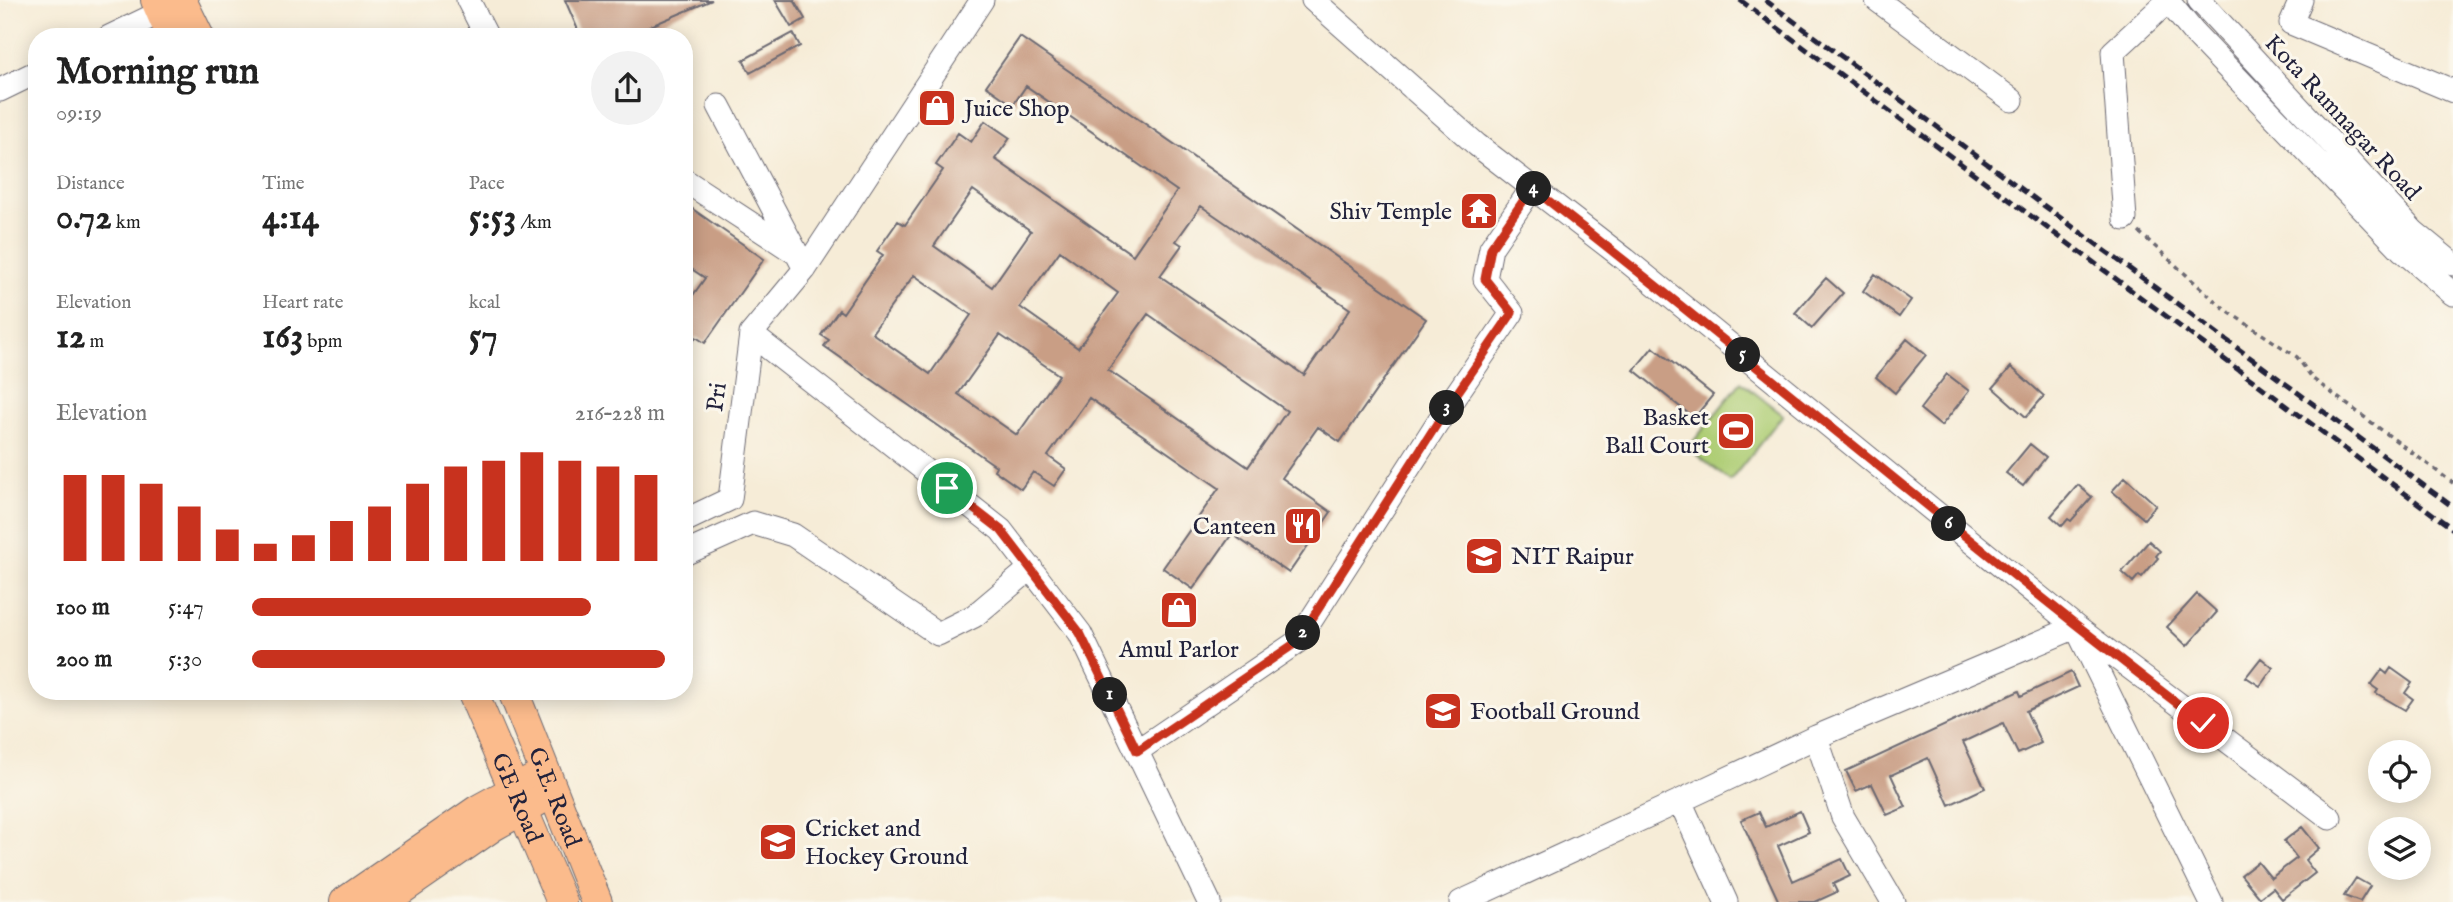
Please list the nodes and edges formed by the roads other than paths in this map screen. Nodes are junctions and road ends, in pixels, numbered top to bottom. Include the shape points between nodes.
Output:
1 (468, 0) edge
2 (982, 0) edge
3 (1312, 0) edge
4 (1877, 0) edge
5 (2168, 0) edge
6 (2199, 0) edge
7 (2301, 0) edge
8 (168, 12) edge
9 (130, 28) edge
10 (188, 28) edge
11 (482, 28) edge
12 (28, 76) edge
13 (0, 90) edge
14 (2453, 91) edge
15 (2012, 100) dead end
16 (719, 106) dead end
17 (693, 186) edge
18 (1532, 188) junction
19 (2125, 219) road end
20 (801, 261) junction
21 (2453, 264) edge
22 (2453, 294) edge
23 (751, 334) junction
24 (730, 499) junction
25 (693, 518) edge
26 (752, 523) junction
27 (693, 550) edge
28 (1031, 568) junction
29 (2076, 627) junction
30 (476, 700) edge
31 (516, 700) edge
32 (1816, 737) junction
33 (1137, 751) junction
34 (548, 784) junction
35 (518, 799) junction
36 (1681, 801) junction
37 (2330, 818) dead end
38 (345, 902) edge
39 (383, 902) edge
40 (562, 902) edge
41 (597, 902) edge
42 (1209, 902) edge
43 (1461, 902) edge
44 (1726, 902) edge
45 (1893, 902) edge
46 (2211, 902) edge

1 - 11 street
2 - 20 street
3 - 18 street
4 - 15 street
5 - 19 street via 2113,52
5 - 22 street via 2194,33 2402,250
6 - 21 street, Kota Ramnagar Road via 2414,232
7 - 14 street via 2291,23
8 - 9 street
8 - 10 main road
12 - 13 street
16 - 20 street
17 - 20 street
18 - 29 street
18 - 33 street via 1491,248 1485,279 1512,313 1297,642
20 - 23 street
23 - 24 street, Pri
23 - 28 street via 1001,530
24 - 25 street
24 - 26 street
26 - 27 street
26 - 28 street via 793,536 938,634 974,616
28 - 33 street via 1080,633
29 - 32 street
29 - 37 street
29 - 46 street
30 - 35 main road, GE Road
31 - 34 main road, G.E. Road
32 - 36 street
32 - 45 street via 1843,817
33 - 42 street
34 - 35 main road
34 - 41 main road, G.E. Road
35 - 38 main road via 478,810
35 - 39 main road via 493,826
35 - 40 main road, GE Road
36 - 43 street
36 - 44 street

